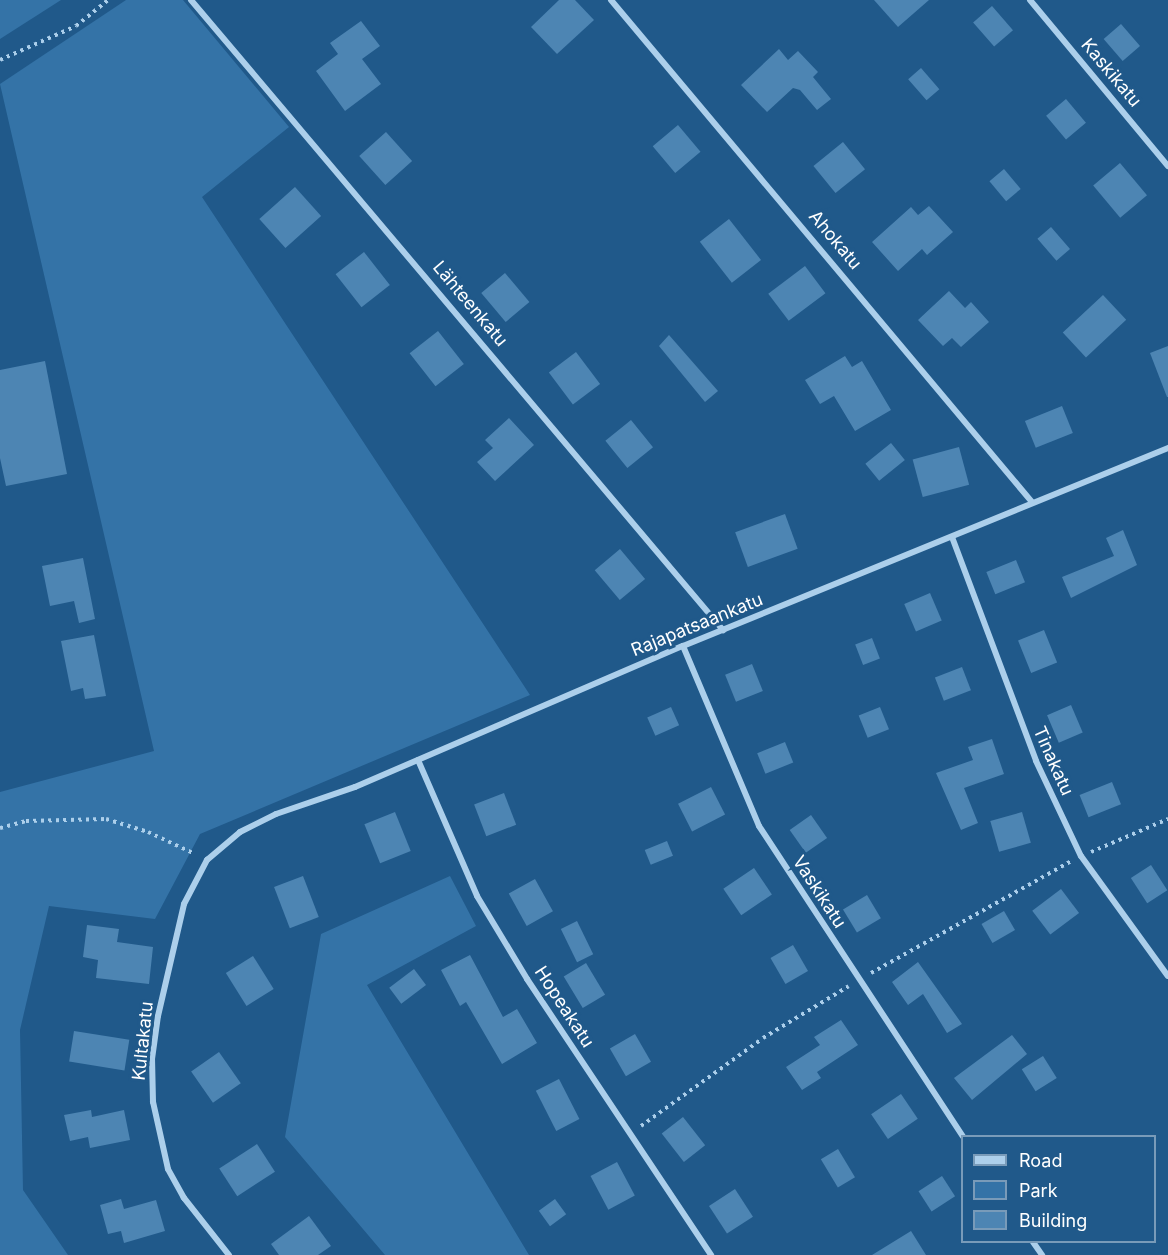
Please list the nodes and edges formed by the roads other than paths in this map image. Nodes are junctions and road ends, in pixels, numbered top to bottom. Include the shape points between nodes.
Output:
1 (191, 0) edge
2 (611, 0) edge
3 (1030, 0) edge
4 (1168, 166) edge
5 (1168, 448) edge
6 (1032, 502) junction
7 (952, 537) junction
8 (723, 630) junction
9 (683, 646) junction
10 (418, 760) junction
11 (240, 832) joint
12 (1168, 976) edge
13 (962, 1135) edge
14 (230, 1255) edge
15 (711, 1255) edge

1 - 8 street, Lähteenkatu
2 - 6 street, Ahokatu
3 - 4 street, Kaskikatu
5 - 6 street, Rajapatsaankatu
6 - 7 street, Rajapatsaankatu
7 - 8 street, Rajapatsaankatu
7 - 12 street, Tinakatu via 1036,761 1081,856
8 - 9 street, Rajapatsaankatu
9 - 10 street, Rajapatsaankatu
9 - 13 street, Vaskikatu via 759,826
10 - 11 street, Rajapatsaankatu
10 - 15 street, Hopeakatu via 477,896 527,979
11 - 14 street, Kultakatu via 207,860 184,904 152,1059 153,1102 168,1169 184,1198

